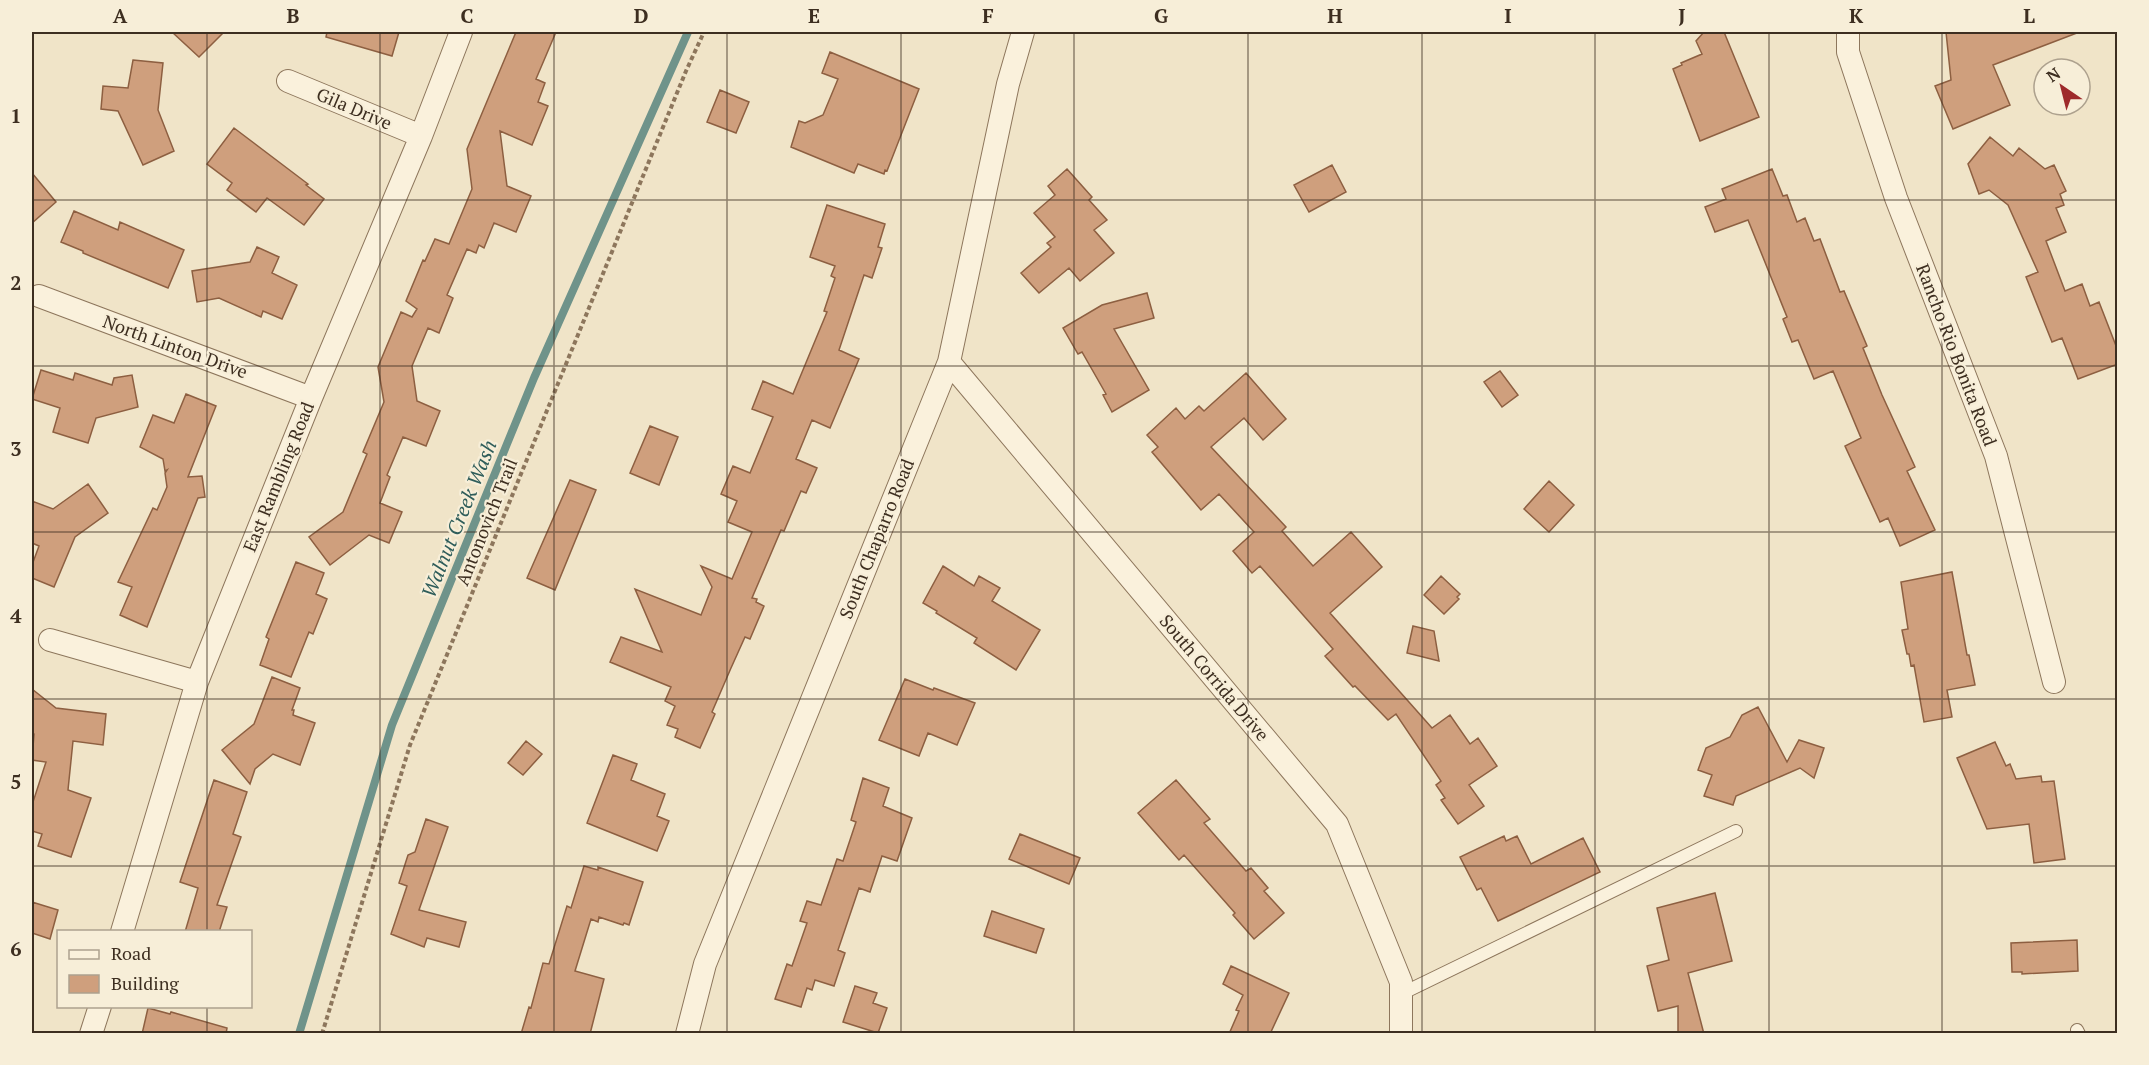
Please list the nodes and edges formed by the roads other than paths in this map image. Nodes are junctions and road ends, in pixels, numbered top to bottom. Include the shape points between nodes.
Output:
1 (461, 32) edge
2 (1023, 32) edge
3 (1848, 32) edge
4 (288, 81) dead end
5 (421, 136) junction
6 (39, 297) dead end
7 (949, 363) junction
8 (311, 398) junction
9 (50, 639) dead end
10 (197, 682) junction
11 (2054, 682) dead end
12 (1736, 831) dead end
13 (123, 930) edge
14 (1401, 994) junction
15 (99, 1008) edge
16 (92, 1034) edge
17 (687, 1034) edge
18 (1401, 1034) edge

1 - 5 street, East Rambling Road
2 - 7 street, South Chaparro Road via 1008,84
3 - 11 street, Rancho Rio Bonita Road via 1848,52 1896,198 1996,456
4 - 5 street, Gila Drive
5 - 8 street, East Rambling Road
6 - 8 street, North Linton Drive
7 - 14 street, South Corrida Drive via 1337,824 1401,982
7 - 17 street, South Chaparro Road via 705,964
8 - 10 street, East Rambling Road
9 - 10 street
10 - 13 street, East Rambling Road
12 - 14 lane
14 - 18 street, South Corrida Drive
15 - 16 street

